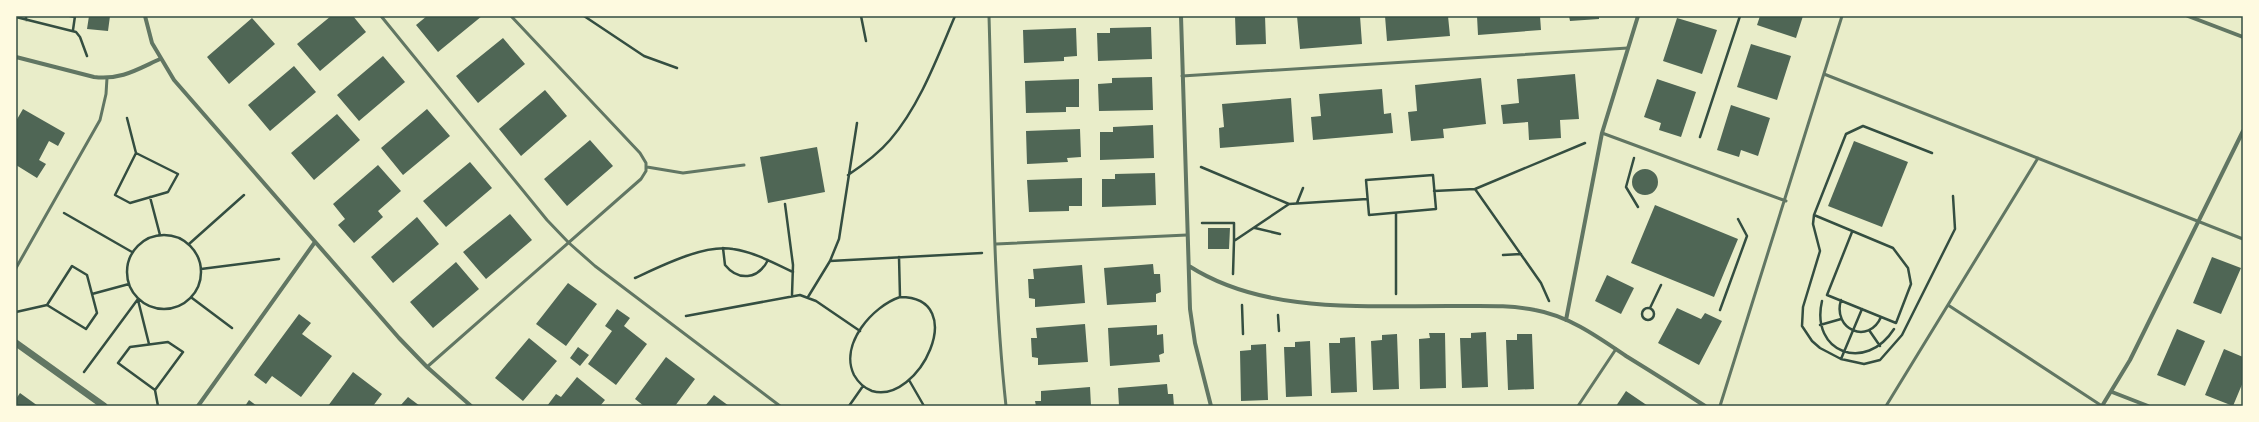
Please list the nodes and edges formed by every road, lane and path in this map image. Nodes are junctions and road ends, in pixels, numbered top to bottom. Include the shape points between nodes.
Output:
1 (26, 16) edge
2 (70, 16) edge
3 (75, 16) edge
4 (145, 16) edge
5 (381, 16) edge
6 (511, 16) edge
7 (584, 16) edge
8 (861, 16) edge
9 (955, 16) edge
10 (989, 16) edge
11 (1180, 16) edge
12 (1638, 16) edge
13 (1740, 16) edge
14 (1842, 16) edge
15 (2188, 16) edge
16 (16, 17) edge
17 (26, 20) junction
18 (72, 30) junction
19 (2243, 37) edge
20 (866, 41) dead end
21 (1628, 48) junction
22 (16, 56) edge
23 (87, 56) dead end
24 (160, 59) junction
25 (677, 68) dead end
26 (1824, 74) junction
27 (1182, 76) junction
28 (107, 78) junction
29 (127, 118) dead end
30 (856, 123) dead end
31 (2243, 131) edge
32 (1602, 133) junction
33 (1700, 137) dead end
34 (1585, 143) dead end
35 (1637, 146) junction
36 (136, 153) junction
37 (1932, 153) dead end
38 (2038, 158) junction
39 (744, 165) dead end
40 (647, 167) junction
41 (1201, 167) dead end
42 (848, 176) junction
43 (1303, 188) dead end
44 (1475, 189) junction
45 (1434, 191) junction
46 (244, 195) dead end
47 (1953, 196) dead end
48 (150, 197) junction
49 (1367, 199) junction
50 (1786, 201) junction
51 (1297, 203) junction
52 (785, 204) dead end
53 (1289, 204) junction
54 (1638, 207) dead end
55 (64, 213) dead end
56 (1396, 213) junction
57 (1814, 215) junction
58 (1738, 219) dead end
59 (2198, 222) junction
60 (1202, 223) dead end
61 (1254, 228) junction
62 (1852, 232) junction
63 (1280, 234) dead end
64 (160, 235) junction
65 (1187, 236) junction
66 (2243, 239) edge
67 (1234, 241) junction
68 (315, 242) junction
69 (189, 244) junction
70 (569, 244) junction
71 (996, 244) junction
72 (723, 248) junction
73 (132, 252) junction
74 (982, 253) dead end
75 (1521, 254) junction
76 (1503, 255) dead end
77 (899, 257) junction
78 (279, 259) dead end
79 (768, 260) junction
80 (830, 261) junction
81 (1189, 266) junction
82 (16, 268) edge
83 (201, 269) junction
84 (793, 272) junction
85 (635, 278) dead end
86 (129, 284) junction
87 (1661, 285) dead end
88 (1233, 286) junction
89 (92, 294) junction
90 (792, 295) junction
91 (900, 296) junction
92 (808, 297) junction
93 (192, 298) junction
94 (138, 299) junction
95 (1841, 300) junction
96 (1822, 301) dead end
97 (47, 305) junction
98 (1242, 305) dead end
99 (1396, 305) junction
100 (1948, 305) junction
101 (1650, 308) junction
102 (1862, 309) junction
103 (1720, 310) dead end
104 (16, 312) edge
105 (1278, 315) dead end
106 (1554, 315) junction
107 (686, 316) dead end
108 (1881, 316) junction
109 (1841, 319) junction
110 (1566, 320) junction
111 (1820, 325) junction
112 (232, 328) dead end
113 (1894, 329) dead end
114 (1852, 330) junction
115 (1869, 330) junction
116 (860, 331) junction
117 (1279, 331) dead end
118 (1243, 334) dead end
119 (16, 343) edge
120 (149, 344) junction
121 (1880, 346) junction
122 (1616, 349) junction
123 (1844, 352) junction
124 (1841, 359) junction
125 (426, 367) junction
126 (84, 372) dead end
127 (909, 380) junction
128 (863, 386) junction
129 (155, 390) junction
130 (2112, 392) junction
131 (104, 406) edge
132 (158, 406) edge
133 (198, 406) edge
134 (471, 406) edge
135 (780, 406) edge
136 (849, 406) edge
137 (924, 406) edge
138 (1006, 406) edge
139 (1211, 406) edge
140 (1578, 406) edge
141 (1705, 406) edge
142 (1720, 406) edge
143 (1886, 406) edge
144 (2102, 406) edge
145 (2148, 406) edge

1 - 17 path
2 - 3 path
3 - 18 path
4 - 24 street via 152,43
5 - 70 lane via 506,172
6 - 40 lane via 637,150
7 - 25 path via 644,56
8 - 20 path
9 - 42 path via 928,78 904,121 882,149
10 - 71 lane
11 - 27 street
12 - 21 street
13 - 33 path
14 - 26 lane
15 - 19 street
16 - 17 path
17 - 18 path
18 - 23 path via 80,37
21 - 27 lane
21 - 32 street
22 - 28 street via 94,77
24 - 28 street via 119,77
24 - 68 street via 196,106
26 - 38 lane
26 - 50 lane
27 - 65 street
28 - 82 lane via 100,120
29 - 36 path
30 - 42 path
31 - 59 street
32 - 35 lane
32 - 110 street
34 - 44 path
35 - 50 lane
35 - 54 path via 1626,187
36 - 48 path via 115,194 130,202
36 - 48 path via 178,174 168,192
37 - 57 path via 1863,126 1846,134
38 - 59 lane
38 - 100 lane
39 - 40 lane via 683,173
40 - 70 lane via 641,179
41 - 53 path
42 - 80 path via 839,239
43 - 51 path
44 - 45 path
44 - 75 path
45 - 49 path via 1432,174 1366,180
45 - 56 path via 1436,209
46 - 69 path
47 - 124 path via 1955,229 1902,335 1886,354 1871,363
48 - 64 path
49 - 51 path
49 - 56 path via 1369,215
50 - 142 lane
51 - 53 path
52 - 84 path
53 - 61 path
55 - 73 path
56 - 99 path
57 - 62 path
57 - 124 path via 1813,224 1820,251 1803,307 1802,326 1820,348
58 - 103 path via 1746,236
59 - 66 lane
59 - 130 street
60 - 67 path via 1234,223
61 - 63 path
61 - 67 path
62 - 95 path via 1827,295
62 - 108 path via 1892,248 1910,272 1911,284 1896,322
64 - 69 path via 178,237
64 - 73 path via 141,242
65 - 71 lane
65 - 81 street
67 - 88 path
68 - 125 street
68 - 133 street
69 - 83 path via 197,253
70 - 125 lane
70 - 135 lane
71 - 138 lane
72 - 79 path via 744,251
72 - 79 path via 725,264 736,275 744,277 759,273
72 - 85 path via 678,260
73 - 86 path via 127,264
74 - 77 path
75 - 76 path
75 - 106 path via 1541,283
77 - 80 path
77 - 91 path
78 - 83 path
79 - 84 path
80 - 92 path
81 - 88 street
81 - 139 street via 1192,326
83 - 93 path via 199,288
84 - 90 path
86 - 89 path
86 - 94 path
87 - 101 path
88 - 99 street via 1270,297 1302,302
89 - 97 path via 87,275 72,266
89 - 97 path via 97,313 86,329
90 - 92 path
90 - 107 path
91 - 116 path via 889,300 876,311
91 - 127 path via 910,296 920,301 928,307 936,322 936,333 931,349
92 - 116 path
93 - 94 path via 183,305 159,310
93 - 112 path
94 - 120 path
94 - 126 path
95 - 102 path
95 - 109 path
96 - 111 path
97 - 104 path
98 - 118 path
99 - 106 street via 1517,307
100 - 143 lane
100 - 144 lane
101 - 101 path via 1642,311 1645,320 1651,320 1654,316
102 - 108 path
102 - 114 path
105 - 117 path
106 - 110 street
108 - 115 path
109 - 111 path
109 - 114 path
110 - 122 street
111 - 123 path via 1833,346
113 - 121 path
114 - 115 path
114 - 123 path
115 - 121 path
116 - 128 path via 852,350 851,361 852,371
119 - 131 street
120 - 129 path via 168,342 183,352
120 - 129 path via 130,347 118,363
121 - 123 path via 1869,352
122 - 140 lane
122 - 141 street
123 - 124 path
125 - 134 street
127 - 128 path via 882,392
127 - 137 path
128 - 136 path
129 - 132 path
130 - 144 street
130 - 145 street

